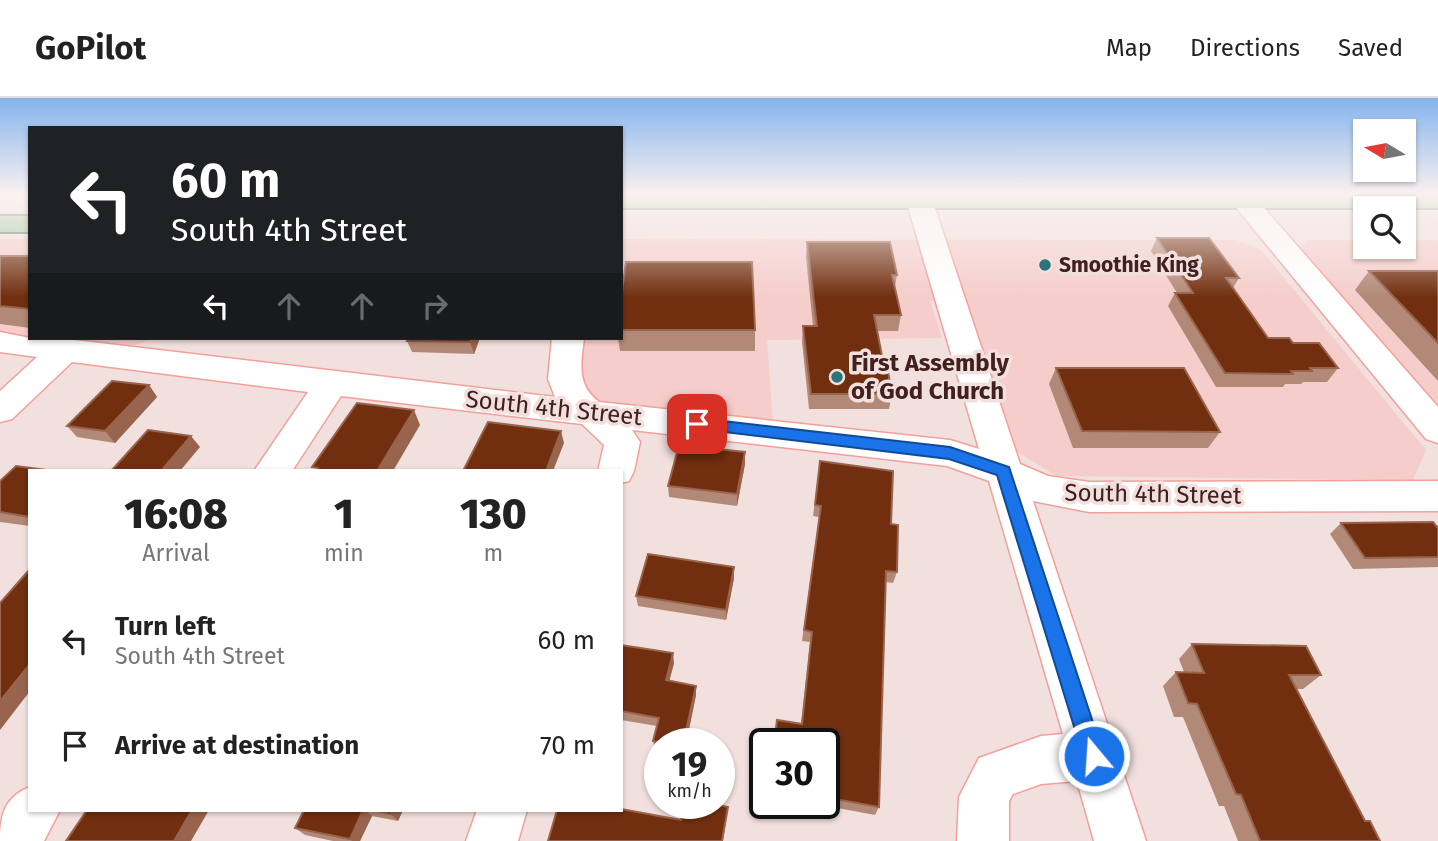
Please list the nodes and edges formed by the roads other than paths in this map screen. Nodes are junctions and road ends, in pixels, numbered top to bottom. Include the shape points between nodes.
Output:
1 (928, 228) edge
2 (1265, 228) edge
3 (568, 340) edge
4 (0, 342) edge
5 (162, 348) edge
6 (66, 349) junction
7 (332, 384) junction
8 (0, 410) edge
9 (588, 411) junction
10 (1438, 430) edge
11 (273, 469) edge
12 (615, 469) edge
13 (1003, 472) junction
14 (1438, 496) edge
15 (1094, 756) junction
16 (34, 812) edge
17 (501, 812) edge
18 (14, 841) edge
19 (492, 841) edge
20 (983, 841) edge
21 (1121, 841) edge

1 - 13 street
2 - 10 street
3 - 9 street via 561,369 570,398
4 - 6 street, South 4th Street
5 - 6 street, South 4th Street
5 - 7 street, South 4th Street
6 - 8 street
7 - 9 street, South 4th Street
7 - 11 street
9 - 12 street via 622,442
9 - 13 street, South 4th Street via 950,453
13 - 14 street, South 4th Street via 1043,490 1089,497
13 - 15 street
15 - 20 street via 1041,760 996,775 984,797
15 - 21 street
16 - 18 street
17 - 19 street

